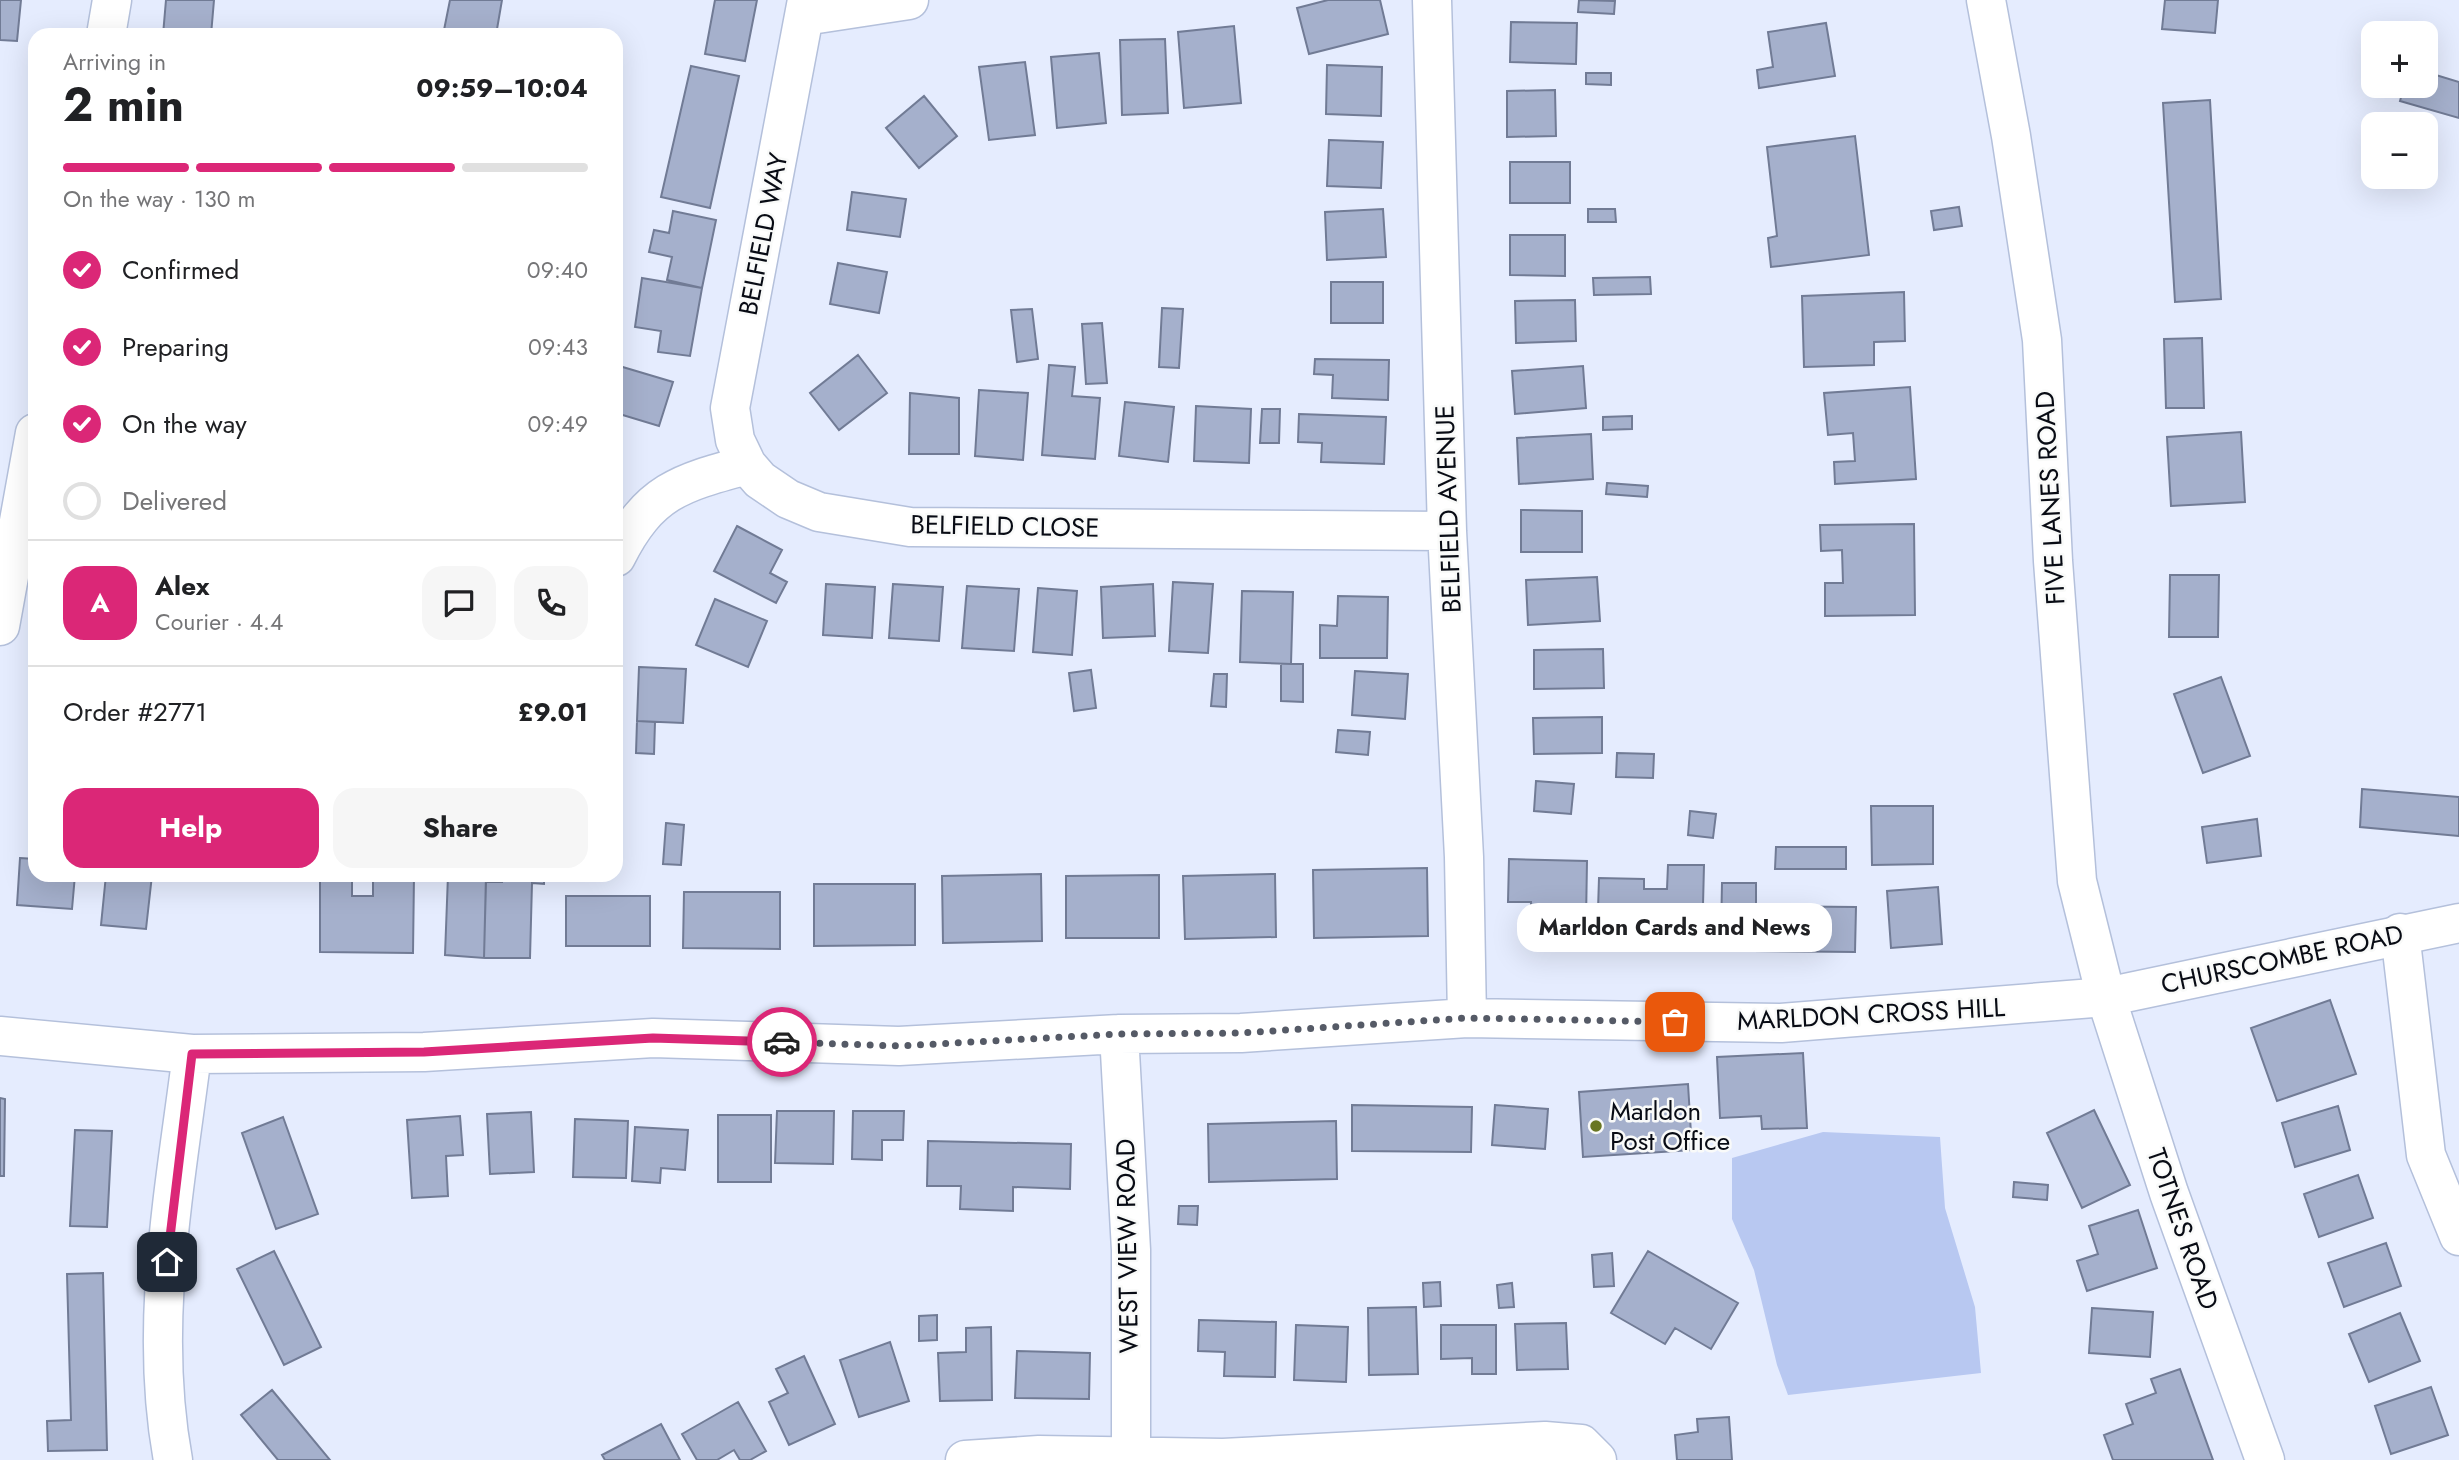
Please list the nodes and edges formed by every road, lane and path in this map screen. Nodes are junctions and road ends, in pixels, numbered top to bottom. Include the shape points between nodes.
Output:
1 (113, 0) edge
2 (909, 0) edge
3 (1432, 0) edge
4 (1986, 0) edge
5 (805, 8) edge
6 (107, 28) edge
7 (747, 465) junction
8 (28, 471) edge
9 (1447, 531) junction
10 (623, 543) edge
11 (0, 625) edge
12 (2459, 923) edge
13 (2400, 933) junction
14 (2106, 997) junction
15 (1467, 1018) junction
16 (1119, 1034) junction
17 (0, 1035) edge
18 (192, 1054) junction
19 (2459, 1236) edge
20 (1131, 1458) junction
21 (173, 1460) edge
22 (965, 1460) edge
23 (1597, 1460) edge
24 (2265, 1460) edge

1 - 6 street
2 - 5 street
3 - 9 street, BELFIELD AVENUE
4 - 14 street, FIVE LANES ROAD via 2042,340 2077,881
5 - 7 street, BELFIELD WAY via 730,408 735,440
7 - 9 street, BELFIELD CLOSE via 788,499 819,512 911,527
7 - 10 street via 693,479 662,496 632,526
8 - 11 street
9 - 15 street, BELFIELD AVENUE via 1464,857
12 - 13 street, CHURSCOMBE ROAD
13 - 14 street, CHURSCOMBE ROAD
13 - 19 street via 2426,1155
14 - 15 street, MARLDON CROSS HILL via 1781,1023
14 - 24 street, TOTNES ROAD via 2169,1193
15 - 16 street, MARLDON CROSS HILL via 1241,1033
16 - 18 street, MARLDON CROSS HILL via 899,1046 653,1038 424,1052
16 - 20 street, WEST VIEW ROAD via 1131,1250
17 - 18 street, MARLDON CROSS HILL
18 - 21 street via 169,1235 161,1368
20 - 22 street via 1039,1455
20 - 23 street via 1223,1458 1545,1441 1581,1444

